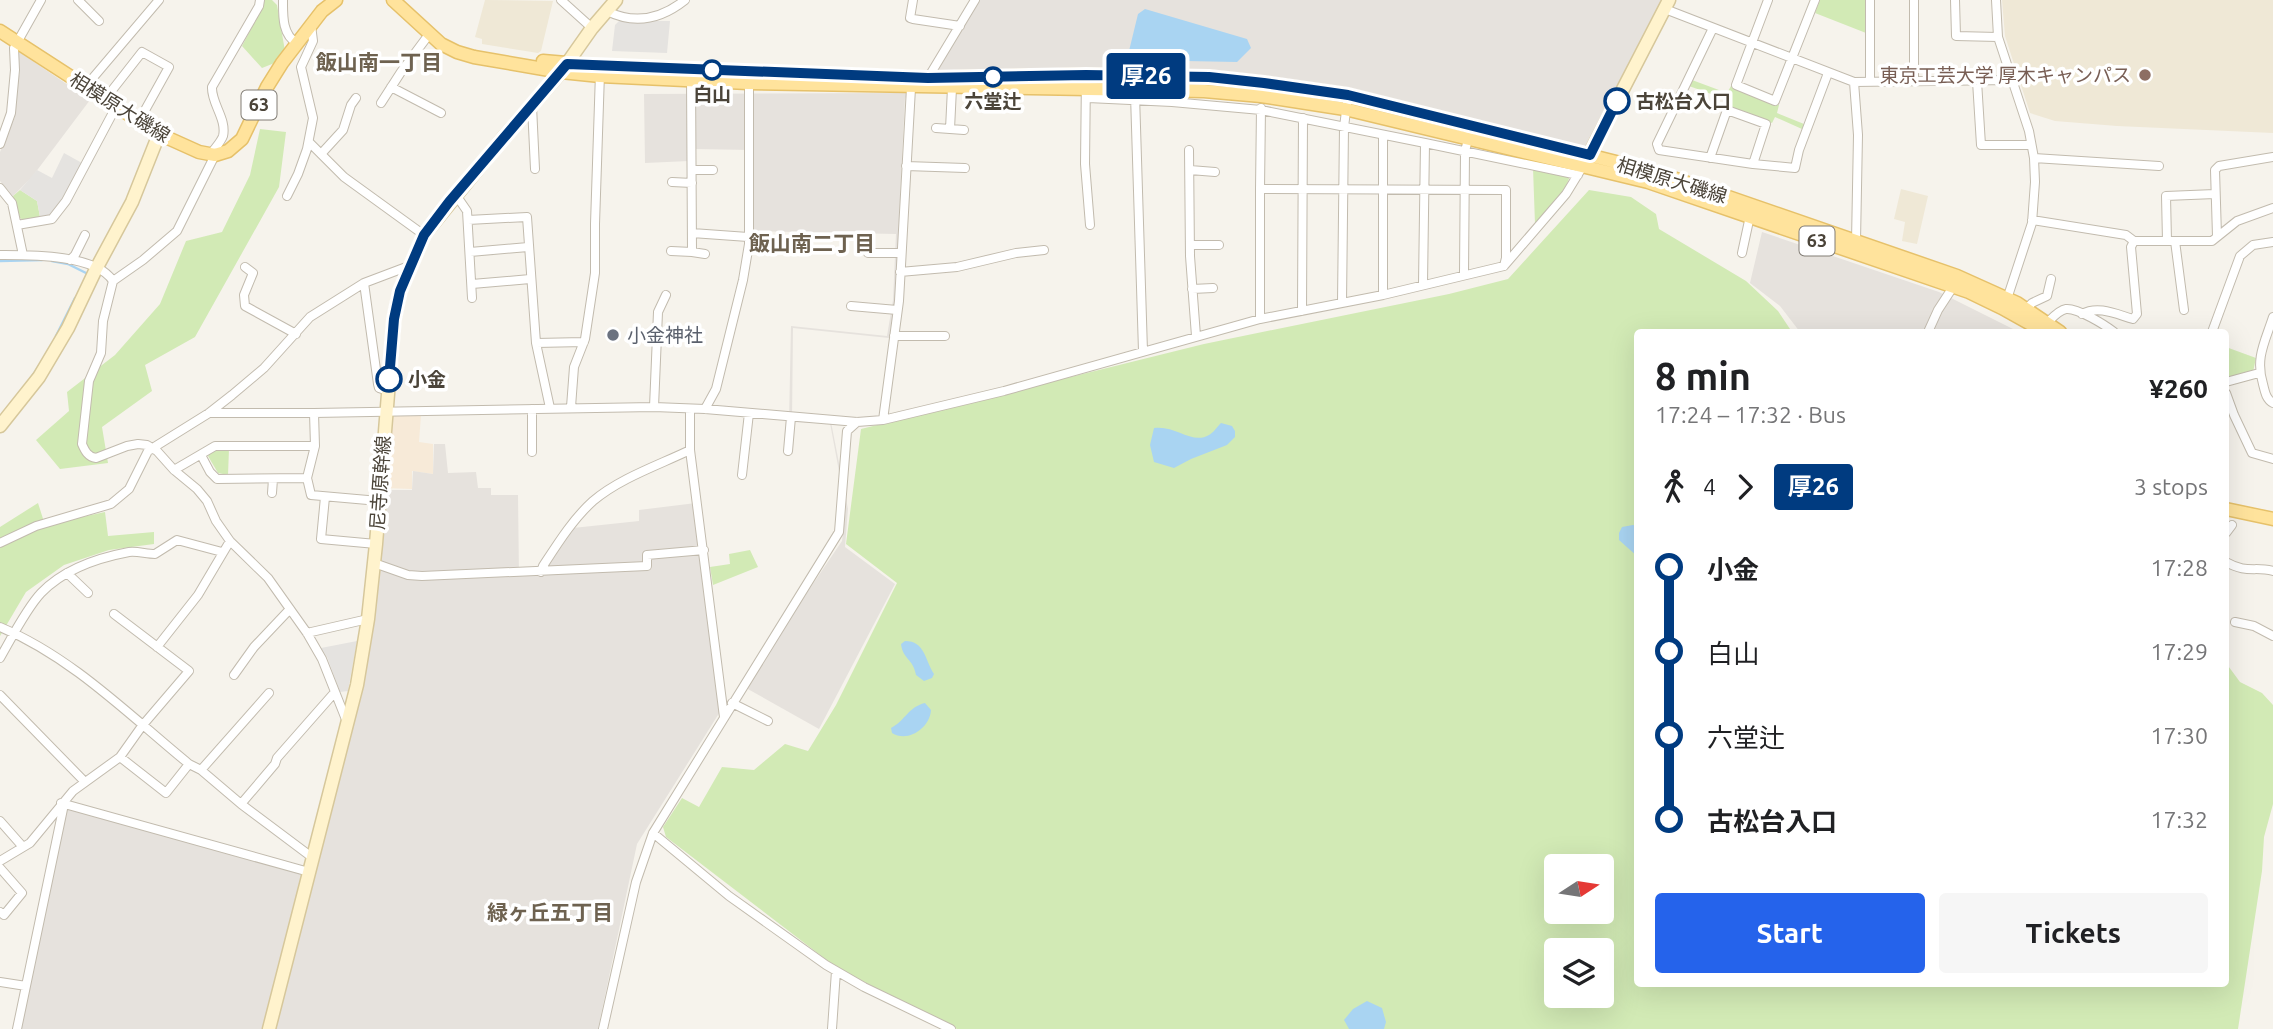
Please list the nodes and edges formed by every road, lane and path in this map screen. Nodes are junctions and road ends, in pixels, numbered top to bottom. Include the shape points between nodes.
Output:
1 (41, 0) edge
2 (78, 0) edge
3 (159, 0) edge
4 (260, 0) edge
5 (284, 0) edge
6 (336, 0) edge
7 (393, 0) edge
8 (561, 0) edge
9 (616, 0) edge
10 (685, 0) edge
11 (913, 0) edge
12 (975, 0) edge
13 (1766, 0) edge
14 (1815, 0) edge
15 (1870, 0) edge
16 (1914, 0) edge
17 (1955, 0) edge
18 (1996, 0) edge
19 (1667, 4) edge
20 (607, 10) junction
21 (93, 18) dead end
22 (311, 25) junction
23 (960, 26) junction
24 (592, 28) junction
25 (1713, 28) junction
26 (0, 31) edge
27 (430, 33) junction
28 (1998, 37) junction
29 (14, 40) junction
30 (1752, 42) junction
31 (297, 43) junction
32 (1791, 58) junction
33 (564, 68) junction
34 (600, 71) junction
35 (1828, 73) junction
36 (690, 75) junction
37 (1086, 75) junction
38 (749, 77) junction
39 (928, 78) junction
40 (2011, 80) junction
41 (1914, 81) junction
42 (1978, 81) junction
43 (1854, 82) junction
44 (1870, 82) junction
45 (86, 86) junction
46 (391, 87) junction
47 (911, 88) junction
48 (952, 88) junction
49 (1263, 89) junction
50 (1087, 94) junction
51 (1134, 94) junction
52 (1348, 95) junction
53 (111, 102) junction
54 (351, 102) dead end
55 (381, 103) dead end
56 (532, 104) junction
57 (1345, 109) junction
58 (1261, 110) junction
59 (441, 113) dead end
60 (1303, 118) junction
61 (139, 121) junction
62 (1344, 127) junction
63 (936, 128) dead end
64 (950, 129) junction
65 (964, 130) dead end
66 (1470, 132) junction
67 (159, 134) junction
68 (1383, 135) junction
69 (309, 142) junction
70 (1425, 143) junction
71 (0, 144) edge
72 (2031, 145) junction
73 (1189, 150) dead end
74 (1465, 152) junction
75 (321, 154) junction
76 (212, 155) junction
77 (2270, 156) edge
78 (1710, 158) junction
79 (2034, 158) junction
80 (1753, 164) junction
81 (1584, 165) junction
82 (906, 166) junction
83 (965, 168) dead end
84 (2154, 168) dead end
85 (535, 169) dead end
86 (692, 170) junction
87 (712, 170) dead end
88 (1190, 170) junction
89 (1215, 172) dead end
90 (672, 183) dead end
91 (692, 183) junction
92 (0, 188) edge
93 (1260, 189) junction
94 (1303, 189) junction
95 (1342, 189) junction
96 (1516, 189) dead end
97 (1383, 190) junction
98 (1506, 190) junction
99 (1423, 191) junction
100 (1465, 191) junction
101 (2215, 194) junction
102 (456, 195) junction
103 (286, 196) dead end
104 (2273, 208) edge
105 (1750, 216) junction
106 (468, 220) junction
107 (2032, 220) junction
108 (17, 225) junction
109 (1090, 225) dead end
110 (692, 233) junction
111 (85, 235) dead end
112 (424, 235) junction
113 (2217, 236) junction
114 (748, 237) junction
115 (1856, 241) junction
116 (2134, 241) junction
117 (2171, 241) junction
118 (2273, 242) edge
119 (1190, 245) junction
120 (1219, 245) dead end
121 (528, 247) junction
122 (1044, 250) dead end
123 (671, 251) dead end
124 (470, 252) junction
125 (692, 252) junction
126 (868, 253) dead end
127 (901, 253) junction
128 (1742, 253) dead end
129 (705, 254) dead end
130 (0, 255) edge
131 (23, 255) junction
132 (70, 260) junction
133 (409, 266) junction
134 (1504, 266) junction
135 (96, 268) junction
136 (245, 268) dead end
137 (900, 272) junction
138 (1464, 274) junction
139 (530, 279) junction
140 (2051, 279) dead end
141 (113, 281) junction
142 (364, 283) junction
143 (472, 284) junction
144 (1423, 284) junction
145 (1954, 287) junction
146 (1213, 288) dead end
147 (1192, 289) junction
148 (664, 295) dead end
149 (1383, 295) junction
150 (472, 298) dead end
151 (1342, 303) junction
152 (2005, 303) junction
153 (857, 304) dead end
154 (2026, 309) junction
155 (897, 310) junction
156 (2184, 310) dead end
157 (1302, 311) junction
158 (2082, 314) junction
159 (2273, 317) edge
160 (1260, 320) junction
161 (2046, 328) edge
162 (1929, 329) edge
163 (2109, 329) edge
164 (2213, 329) edge
165 (296, 334) junction
166 (943, 334) dead end
167 (894, 336) junction
168 (1196, 336) junction
169 (584, 342) junction
170 (536, 343) junction
171 (1143, 351) junction
172 (2259, 373) junction
173 (2229, 381) edge
174 (388, 391) junction
175 (2229, 401) edge
176 (2273, 403) edge
177 (570, 407) junction
178 (654, 407) junction
179 (550, 408) junction
180 (532, 409) junction
181 (705, 409) junction
182 (690, 410) junction
183 (386, 412) junction
184 (314, 413) junction
185 (749, 413) junction
186 (209, 414) junction
187 (791, 417) junction
188 (883, 421) junction
189 (857, 422) junction
190 (0, 426) edge
191 (315, 446) junction
192 (534, 448) dead end
193 (151, 449) junction
194 (691, 450) junction
195 (788, 451) dead end
196 (201, 455) junction
197 (2273, 459) edge
198 (174, 470) junction
199 (742, 475) dead end
200 (307, 478) junction
201 (273, 479) junction
202 (272, 493) dead end
203 (324, 497) junction
204 (379, 502) junction
205 (2229, 510) edge
206 (2273, 519) edge
207 (230, 541) junction
208 (0, 544) edge
209 (376, 544) junction
210 (704, 550) junction
211 (222, 552) junction
212 (374, 563) junction
213 (2229, 563) edge
214 (541, 572) junction
215 (2273, 572) edge
216 (67, 573) junction
217 (88, 593) dead end
218 (290, 609) junction
219 (116, 618) dead end
220 (368, 619) junction
221 (2239, 622) dead end
222 (0, 627) edge
223 (15, 633) junction
224 (307, 633) junction
225 (2273, 636) edge
226 (157, 647) junction
227 (0, 658) edge
228 (239, 673) dead end
229 (335, 692) junction
230 (269, 693) dead end
231 (0, 695) edge
232 (732, 703) junction
233 (724, 716) junction
234 (768, 721) dead end
235 (348, 724) junction
236 (142, 726) junction
237 (120, 757) junction
238 (189, 764) junction
239 (201, 770) junction
240 (84, 781) junction
241 (61, 803) junction
242 (241, 804) junction
243 (0, 821) edge
244 (653, 833) junction
245 (23, 847) junction
246 (313, 858) junction
247 (0, 861) edge
248 (0, 868) edge
249 (309, 872) junction
250 (4, 916) edge
251 (836, 971) junction
252 (0, 982) edge
253 (26, 986) junction
254 (18, 1029) edge
255 (269, 1029) edge
256 (603, 1029) edge
257 (832, 1029) edge
258 (951, 1029) edge

1 - 29 street
2 - 21 street
3 - 45 street
4 - 76 street via 212,87 223,138
5 - 31 street via 285,28 290,40
6 - 22 main road, 63
7 - 27 main road, 相模原大磯線 / 63
8 - 24 street
9 - 20 street, 尼寺原幹線
10 - 20 street via 658,17 625,18
11 - 23 street via 910,18
12 - 23 street
13 - 30 street
14 - 32 street
15 - 44 street
16 - 41 street
17 - 28 street via 1956,36
18 - 28 street
19 - 25 street
19 - 81 street
20 - 24 street, 尼寺原幹線
22 - 31 main road, 63
22 - 69 street via 313,41 301,67 313,118
23 - 39 street
24 - 33 street, 尼寺原幹線
25 - 30 street
25 - 78 street via 1657,144 1659,150
26 - 29 main road, 相模原大磯線
27 - 33 main road, 相模原大磯線 / 63 via 498,56
27 - 46 street
28 - 40 street
29 - 45 main road, 相模原大磯線
29 - 71 street via 11,113
30 - 32 street
30 - 32 street via 1736,85 1755,93 1775,101
31 - 76 main road, 63 via 267,87 242,139 228,151
32 - 35 street
33 - 34 main road, 相模原大磯線 / 63
33 - 56 street, 尼寺原幹線
34 - 36 main road, 相模原大磯線 / 63
34 - 169 street via 595,273
35 - 43 street
35 - 80 street via 1795,168
36 - 38 main road, 相模原大磯線 / 63
36 - 86 street
37 - 39 main road, 相模原大磯線 / 63
37 - 49 main road, 相模原大磯線 / 63 via 1209,77
37 - 50 street
38 - 39 main road, 相模原大磯線 / 63
38 - 47 main road, 相模原大磯線 / 63
38 - 114 street
39 - 47 street
40 - 42 street
40 - 72 street
41 - 42 street
41 - 44 street
42 - 72 street via 1980,145
43 - 44 street
43 - 115 street
45 - 53 main road, 相模原大磯線
46 - 55 street
46 - 59 street
47 - 48 main road, 相模原大磯線 / 63
47 - 82 street
48 - 50 main road, 相模原大磯線 / 63
48 - 64 street
49 - 51 main road, 相模原大磯線 / 63
49 - 52 main road, 相模原大磯線 / 63
49 - 57 main road, 相模原大磯線 / 63
49 - 58 street
50 - 51 main road, 相模原大磯線 / 63
50 - 109 street via 1086,164 1094,214
51 - 58 street
51 - 171 street
52 - 57 street
52 - 66 main road, 相模原大磯線 / 63
53 - 61 main road, 相模原大磯線
53 - 61 street via 142,52 169,67
53 - 108 street via 66,201 52,219
54 - 75 street via 343,130
56 - 85 street
56 - 102 street, 尼寺原幹線
57 - 62 street
57 - 66 main road, 相模原大磯線 / 63
58 - 60 street
58 - 93 street
60 - 62 street
60 - 94 street
61 - 67 main road, 相模原大磯線
62 - 68 street
62 - 95 street
63 - 64 street
64 - 65 street
66 - 74 street
66 - 81 main road, 相模原大磯線 / 63
67 - 76 main road, 相模原大磯線
67 - 135 street via 132,202
68 - 70 street
68 - 97 street
69 - 75 street
69 - 103 street
70 - 74 street
70 - 99 street
72 - 79 street
73 - 88 street
74 - 81 street
74 - 100 street
75 - 112 street via 344,177
76 - 141 street via 177,231
77 - 101 street via 2220,161 2215,170
78 - 80 street
78 - 80 street via 1727,110 1766,124
79 - 84 street
79 - 107 street
81 - 105 main road, 相模原大磯線 / 63
81 - 115 main road, 相模原大磯線 / 63 via 1656,172
81 - 134 street via 1566,194
82 - 83 street
82 - 127 street
86 - 87 street
86 - 91 street
88 - 89 street
88 - 119 street
90 - 91 street
91 - 110 street
92 - 108 street via 12,203
93 - 94 street
93 - 160 street
94 - 95 street
94 - 157 street
95 - 97 street
95 - 151 street
96 - 98 street
97 - 99 street
97 - 149 street
98 - 100 street
98 - 134 street
99 - 100 street
99 - 144 street
100 - 138 street
101 - 113 street
101 - 117 street via 2166,196
102 - 106 street
102 - 112 street, 尼寺原幹線
104 - 113 street via 2237,221
105 - 128 street
105 - 145 main road, 相模原大磯線 / 63
106 - 121 street via 527,217
106 - 124 street
107 - 116 street via 2126,235
107 - 152 street
108 - 131 street
110 - 114 street
110 - 125 street
111 - 132 street
112 - 133 street, 尼寺原幹線
113 - 117 street via 2212,241
114 - 181 street via 740,292 716,389
115 - 152 main road, 相模原大磯線 / 63 via 1957,276
116 - 117 street
116 - 158 street via 2137,314 2133,319 2097,309
117 - 156 street via 2187,300
118 - 164 street via 2253,245 2240,256
119 - 120 street
119 - 147 street
121 - 124 street
121 - 139 street
122 - 137 street via 1033,248 957,267
123 - 125 street
124 - 143 street
125 - 129 street
126 - 127 street
127 - 137 street
130 - 131 street
131 - 132 street
132 - 135 street
133 - 142 street
133 - 174 street, 尼寺原幹線 via 394,319
134 - 138 street
135 - 141 street
135 - 190 street via 39,377
136 - 165 street via 253,273 244,295 245,306
137 - 155 street
138 - 144 street
139 - 143 street
139 - 170 street
140 - 154 street via 2047,296
141 - 193 street via 101,353 89,381 82,444 96,458 138,444
142 - 165 street via 310,317
142 - 174 street via 377,384
143 - 150 street
144 - 149 street
145 - 152 main road, 相模原大磯線 / 63
145 - 162 street
146 - 147 street
147 - 168 street
148 - 178 street via 658,312
149 - 151 street
151 - 157 street
152 - 154 main road, 相模原大磯線 / 63
152 - 161 main road, 相模原大磯線 / 63
153 - 155 street
154 - 161 main road, 相模原大磯線 / 63
155 - 167 street
157 - 160 street
158 - 161 street via 2063,310
158 - 163 street
159 - 172 street
160 - 168 street
165 - 186 street
166 - 167 street
167 - 188 street
168 - 171 street
169 - 170 street
169 - 177 street via 574,367
170 - 179 street
171 - 188 street
172 - 173 street
172 - 176 street
174 - 183 street, 尼寺原幹線
175 - 197 street via 2252,453
177 - 178 street
177 - 179 street
178 - 182 street
179 - 180 street
180 - 183 street
180 - 192 street
181 - 182 street
181 - 185 street
182 - 194 street
183 - 184 street
183 - 204 street, 尼寺原幹線
184 - 186 street
184 - 191 street
185 - 187 street
185 - 199 street via 747,463
186 - 193 street
187 - 189 street
187 - 195 street
188 - 189 street
189 - 232 street via 847,431 839,532
191 - 196 street via 215,446
191 - 200 street
193 - 198 street
193 - 208 street via 129,489 111,504 36,526
194 - 210 street
194 - 214 street via 593,501
196 - 198 street
196 - 201 street via 217,479
198 - 207 street via 207,501
200 - 201 street
200 - 203 street via 311,495
201 - 202 street
203 - 204 street
203 - 209 street via 321,539
204 - 209 street, 尼寺原幹線
205 - 206 main road
207 - 211 street
207 - 218 street
209 - 212 street, 尼寺原幹線
210 - 214 street via 646,555 647,566
210 - 233 street
211 - 216 street via 177,540 156,559 144,552 129,552
211 - 226 street via 198,595
212 - 214 street via 408,575
212 - 220 street, 尼寺原幹線
213 - 215 street via 2244,570
216 - 217 street
216 - 223 street via 40,594
218 - 224 street
218 - 228 street
219 - 226 street
220 - 224 street
220 - 235 street, 尼寺原幹線
221 - 225 street
222 - 223 street
223 - 227 street
223 - 236 street via 101,689
224 - 229 street
226 - 236 street via 189,671
229 - 235 street
229 - 242 street
230 - 239 street via 258,711
231 - 240 street
232 - 233 street
232 - 234 street
233 - 244 street
235 - 246 street, 尼寺原幹線
236 - 237 street
236 - 238 street
237 - 238 street via 166,793
237 - 240 street
238 - 239 street
239 - 242 street
240 - 241 street
241 - 245 street
241 - 249 street
241 - 253 street
242 - 246 street
243 - 245 street
244 - 251 street via 729,896
244 - 256 street via 636,882
245 - 247 street
246 - 249 street, 尼寺原幹線
248 - 250 street via 25,890
249 - 255 street, 尼寺原幹線
251 - 257 street
251 - 258 street
252 - 253 street
253 - 254 street

